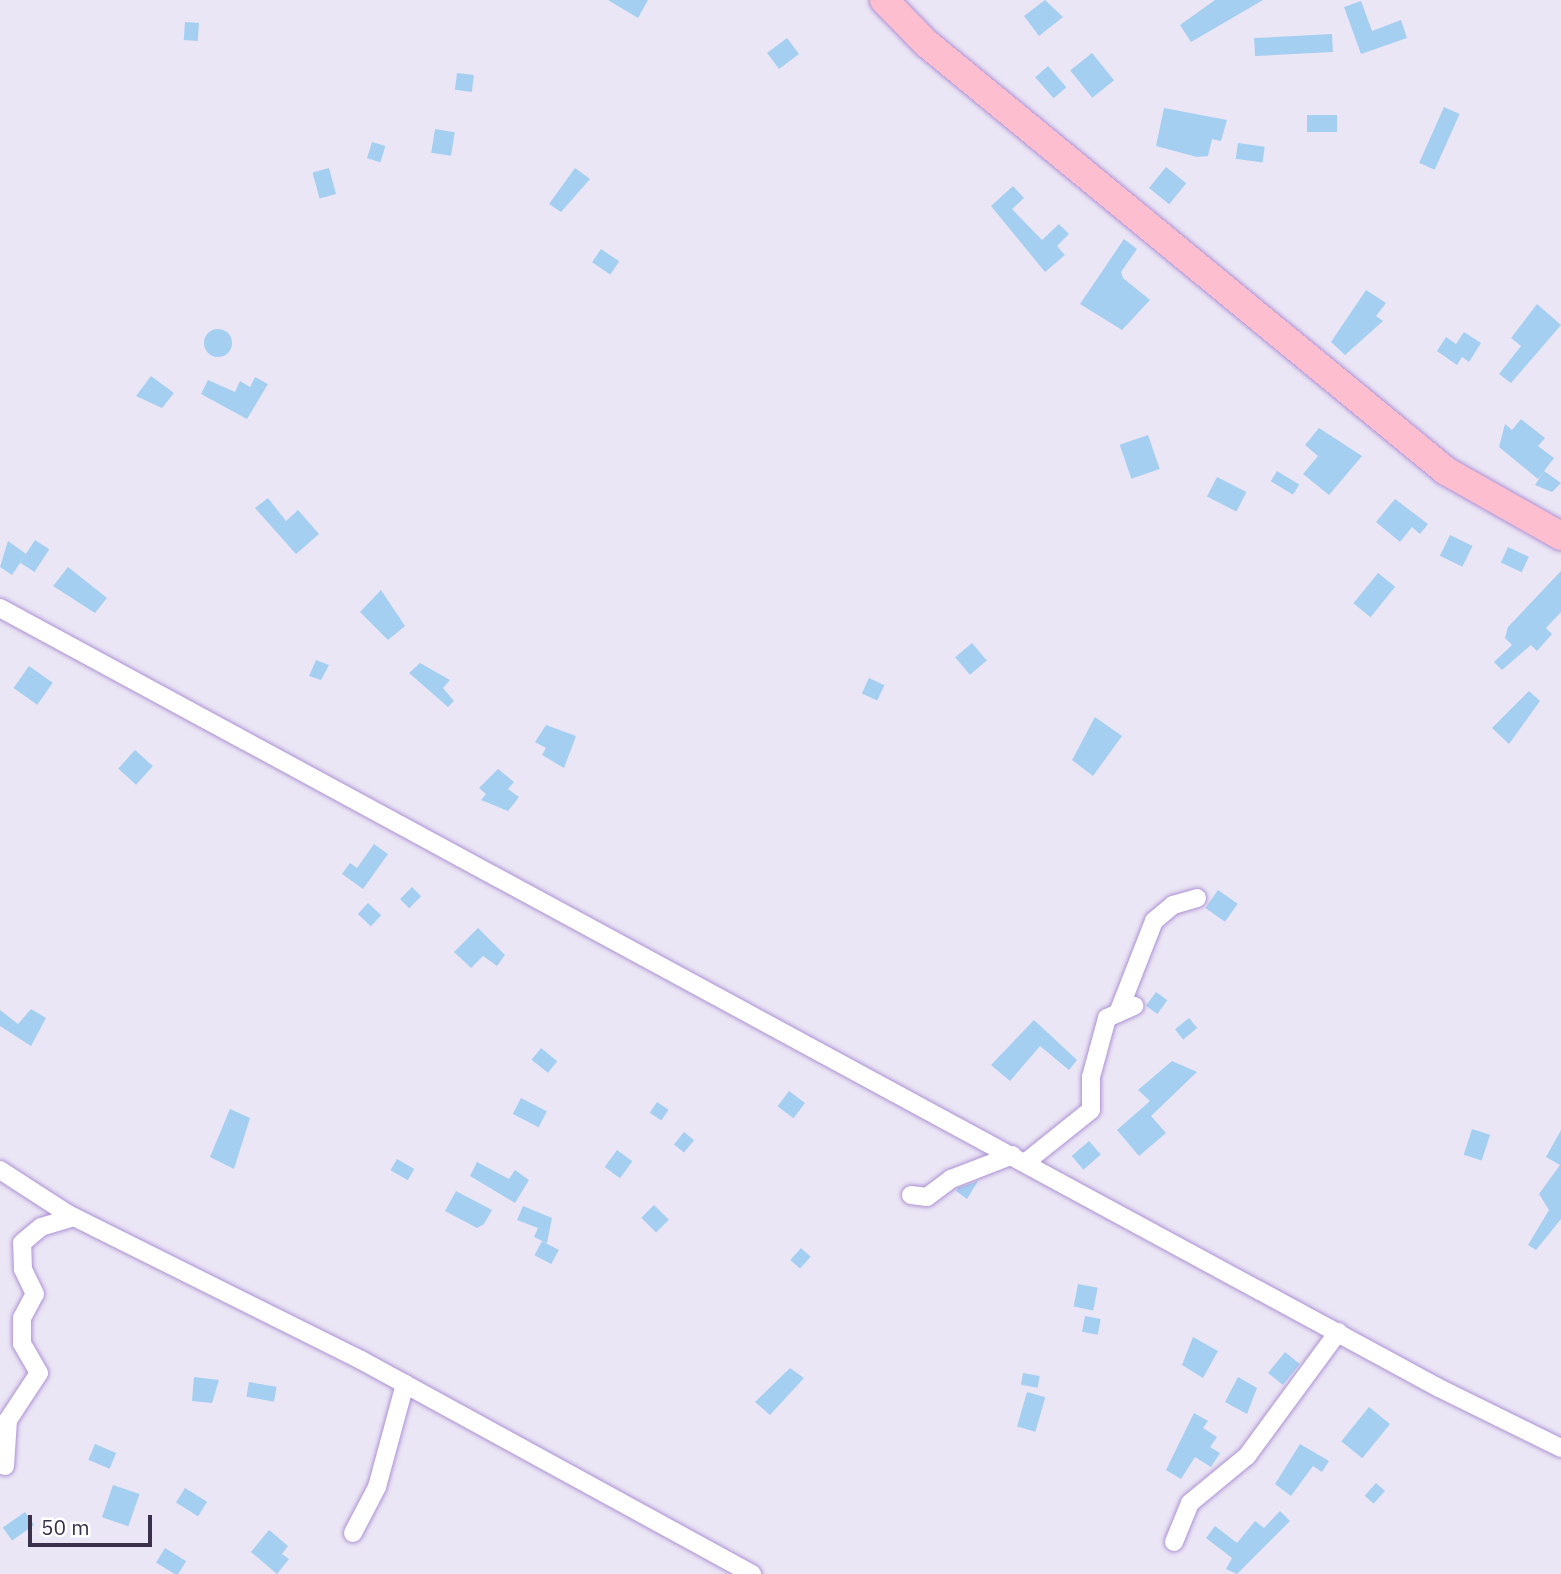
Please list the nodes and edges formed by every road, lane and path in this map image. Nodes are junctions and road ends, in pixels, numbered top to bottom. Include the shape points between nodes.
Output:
1 (884, 0) edge
2 (1561, 536) edge
3 (0, 608) edge
4 (1197, 898) dead end
5 (1020, 1158) junction
6 (0, 1170) edge
7 (911, 1195) dead end
8 (73, 1217) junction
9 (1338, 1332) junction
10 (405, 1384) junction
11 (4, 1421) edge
12 (1561, 1448) edge
13 (5, 1466) dead end
14 (353, 1533) dead end
15 (1174, 1542) dead end
16 (752, 1574) edge

1 - 2 main road via 926,43 1446,471
3 - 5 street
4 - 5 street via 1173,905 1154,921 1126,1009 1107,1018 1099,1041 1091,1110
5 - 7 street via 951,1179 927,1197
5 - 9 street
6 - 8 street
8 - 10 street
8 - 11 street via 41,1227 22,1243 23,1269 35,1294 22,1318 22,1344 39,1373
9 - 12 street
9 - 15 street via 1247,1456 1190,1503
10 - 14 street via 377,1487
10 - 16 street
11 - 13 street

